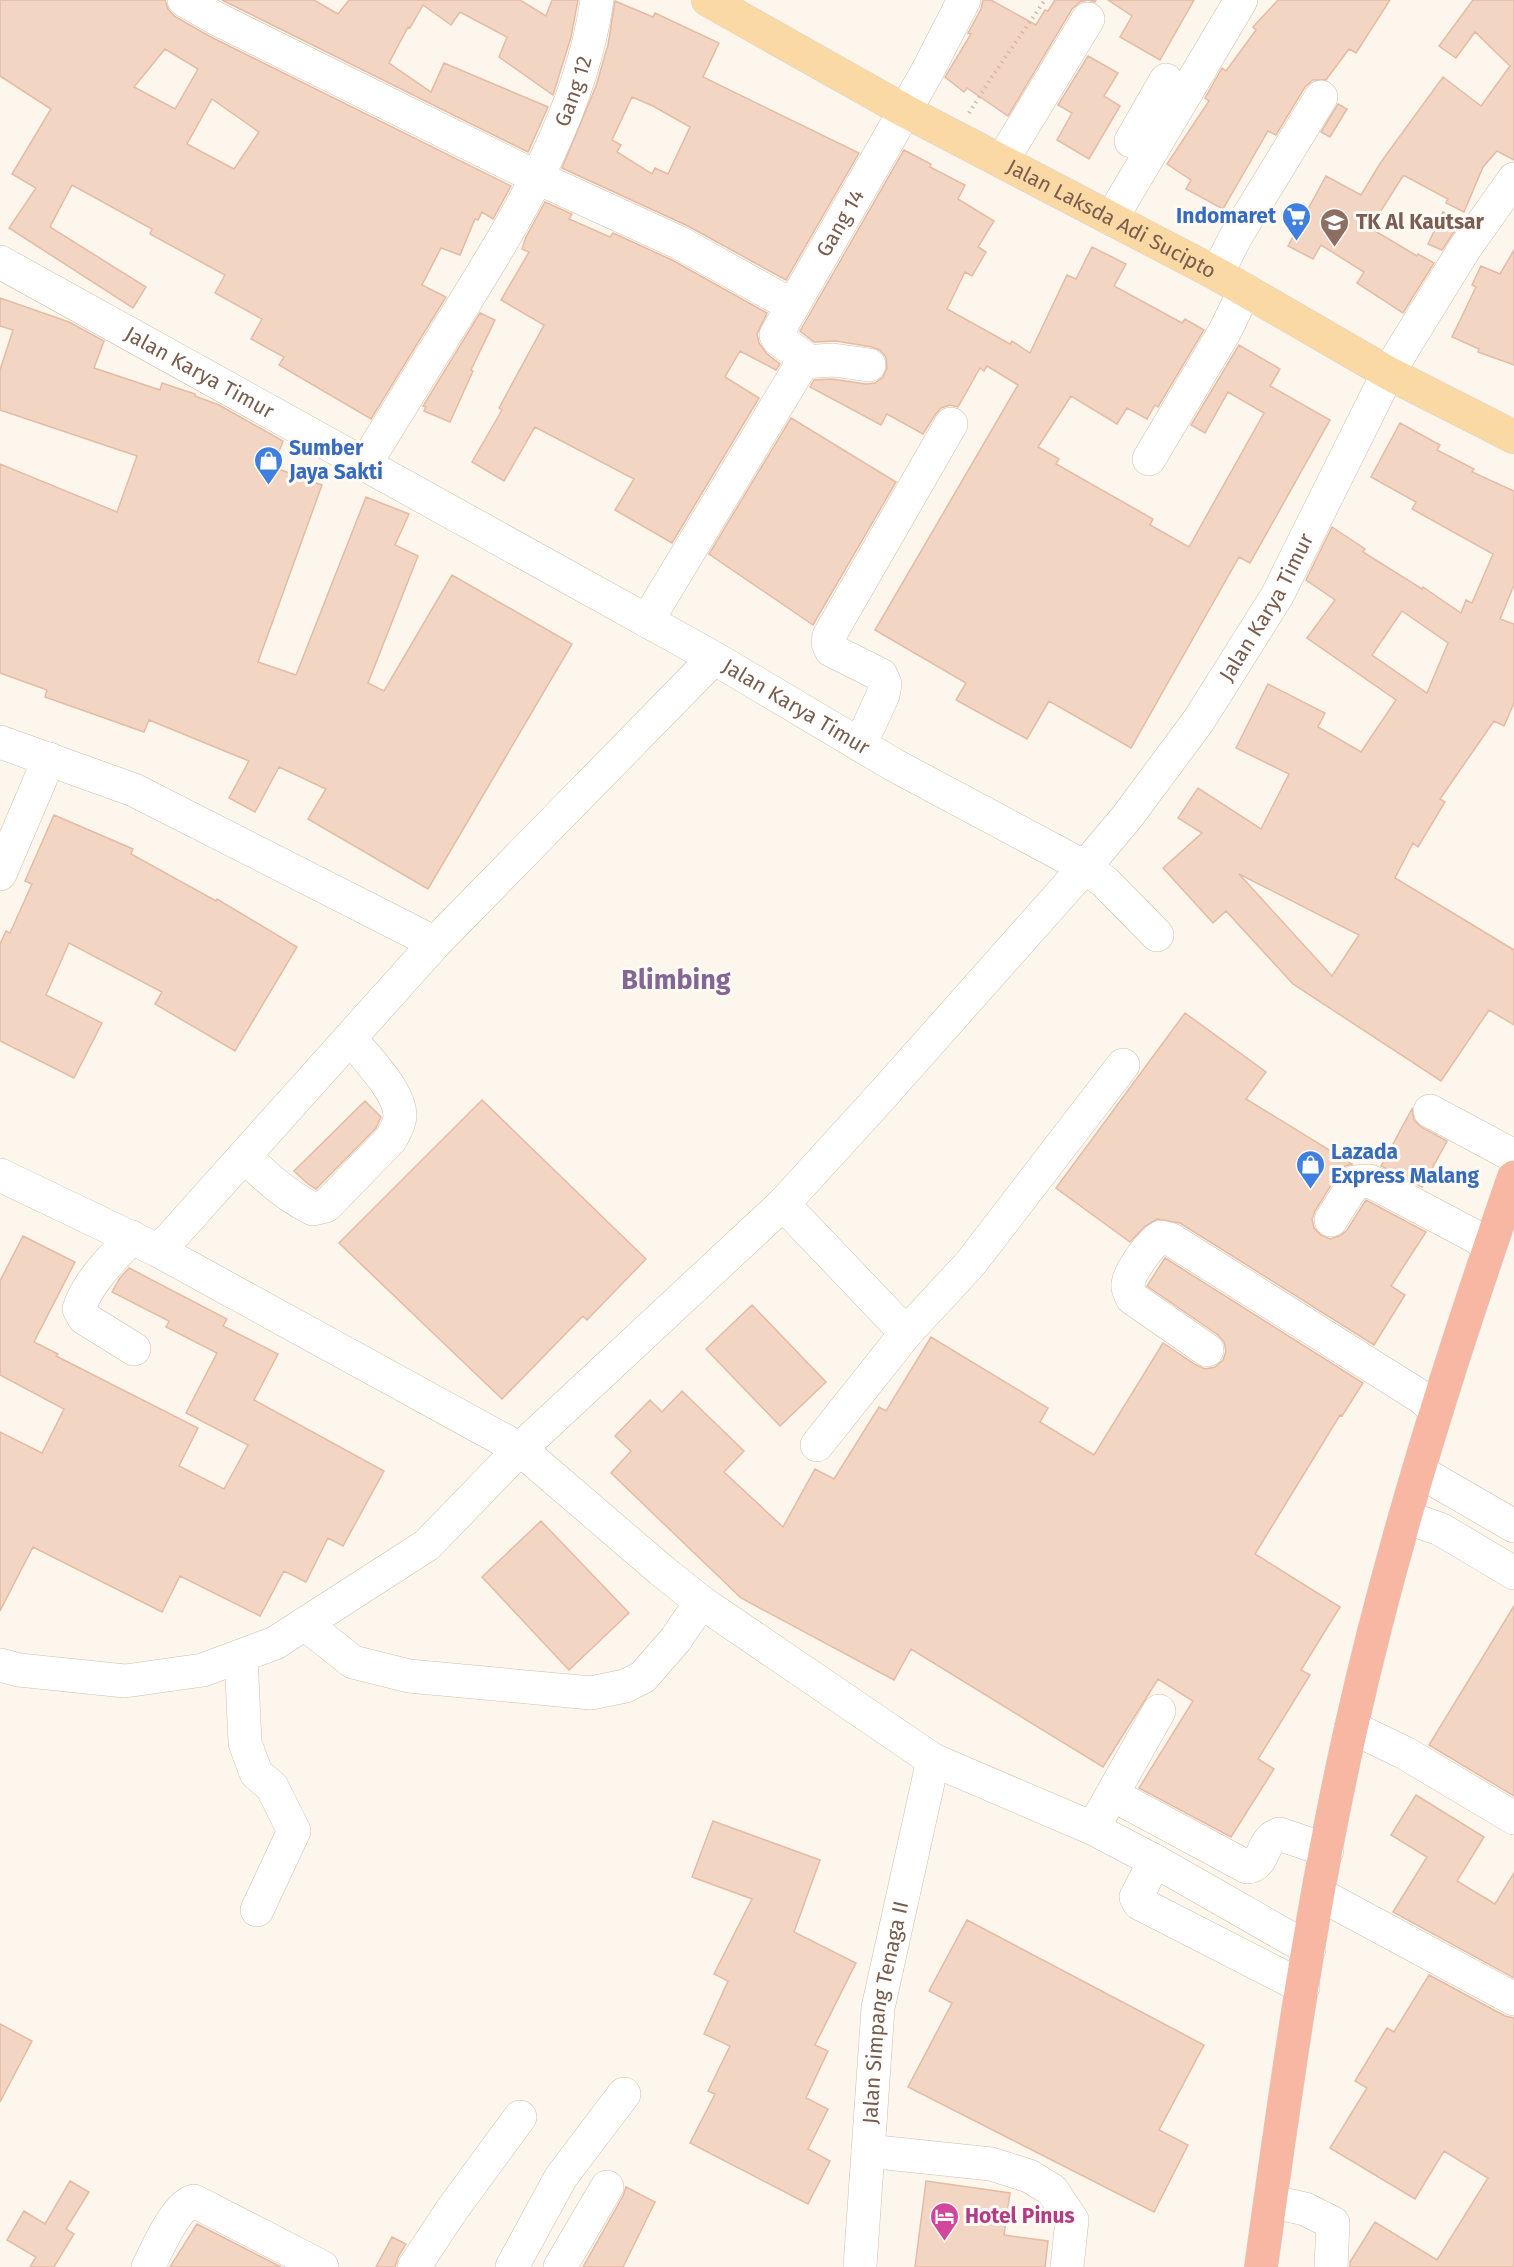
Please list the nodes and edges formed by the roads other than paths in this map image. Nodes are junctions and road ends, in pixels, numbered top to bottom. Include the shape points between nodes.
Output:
1 (184, 0) edge
2 (597, 0) edge
3 (708, 0) edge
4 (964, 0) edge
5 (1241, 0) edge
6 (739, 8) edge
7 (224, 10) edge
8 (1089, 20) dead end
9 (1166, 80) dead end
10 (1321, 97) dead end
11 (905, 111) junction
12 (1002, 161) junction
13 (538, 178) junction
14 (1512, 184) edge
15 (1102, 213) junction
16 (0, 262) edge
17 (1217, 274) junction
18 (1245, 290) junction
19 (794, 306) junction
20 (802, 362) junction
21 (869, 365) dead end
22 (1388, 373) junction
23 (951, 424) dead end
24 (1514, 437) edge
25 (1149, 459) dead end
26 (365, 464) junction
27 (647, 621) junction
28 (714, 658) junction
29 (0, 742) edge
30 (860, 745) junction
31 (50, 759) junction
32 (1085, 867) junction
33 (0, 874) edge
34 (1158, 935) dead end
35 (435, 943) junction
36 (350, 1038) junction
37 (1123, 1065) dead end
38 (1430, 1111) dead end
39 (245, 1156) junction
40 (1514, 1156) edge
41 (0, 1175) edge
42 (1514, 1177) edge
43 (783, 1204) junction
44 (1331, 1220) dead end
45 (146, 1244) junction
46 (1489, 1250) junction
47 (906, 1332) junction
48 (134, 1348) dead end
49 (1207, 1350) dead end
50 (1435, 1410) junction
51 (817, 1445) dead end
52 (520, 1449) junction
53 (1419, 1471) junction
54 (1405, 1517) junction
55 (1514, 1526) edge
56 (1514, 1573) edge
57 (701, 1602) junction
58 (305, 1624) junction
59 (241, 1656) junction
60 (0, 1665) edge
61 (1159, 1711) dead end
62 (1351, 1727) junction
63 (933, 1760) junction
64 (1113, 1795) junction
65 (1514, 1818) edge
66 (1092, 1828) junction
67 (1327, 1850) junction
68 (1155, 1861) junction
69 (1319, 1894) junction
70 (257, 1910) dead end
71 (1309, 1949) junction
72 (1303, 1987) junction
73 (1514, 1999) edge
74 (624, 2094) dead end
75 (520, 2117) dead end
76 (868, 2151) junction
77 (607, 2187) dead end
78 (1270, 2201) junction
79 (148, 2267) edge
80 (322, 2267) edge
81 (414, 2267) edge
82 (512, 2267) edge
83 (560, 2267) edge
84 (860, 2267) edge
85 (1067, 2267) edge
86 (1261, 2267) edge
87 (1331, 2267) edge

1 - 7 street
2 - 13 street, Gang 12 via 581,73
3 - 6 main road, Jalan Laksda Adi Sucipto
4 - 11 street, Gang 14
5 - 15 street
6 - 11 main road, Jalan Laksda Adi Sucipto
7 - 13 street
8 - 12 street
9 - 15 street
10 - 17 street
11 - 12 main road, Jalan Laksda Adi Sucipto
11 - 19 street, Gang 14
12 - 15 main road, Jalan Laksda Adi Sucipto
13 - 19 street via 680,243
13 - 26 street, Gang 12
14 - 22 street, Jalan Karya Timur via 1465,248
15 - 17 main road, Jalan Laksda Adi Sucipto
16 - 26 street, Jalan Karya Timur
17 - 18 main road, Jalan Laksda Adi Sucipto
18 - 22 main road, Jalan Laksda Adi Sucipto
18 - 25 street
19 - 20 street, Gang 14 via 776,335 802,356
20 - 21 street via 833,360
20 - 27 street
22 - 24 main road, Jalan Laksda Adi Sucipto
22 - 32 street, Jalan Karya Timur via 1276,596 1199,720
23 - 30 street via 829,636 831,650 881,675 885,684
26 - 27 street, Jalan Karya Timur
27 - 28 street, Jalan Karya Timur
28 - 30 street, Jalan Karya Timur
28 - 35 street
29 - 31 street
30 - 32 street, Jalan Karya Timur
31 - 33 street
31 - 35 street via 134,790
32 - 34 street
32 - 43 street
35 - 36 street
36 - 39 street
36 - 39 street via 397,1098 399,1125 392,1139 326,1206 313,1209 297,1201
37 - 47 street via 970,1264
38 - 40 street
39 - 45 street
41 - 45 street
42 - 46 highway
43 - 47 street
43 - 52 street
44 - 46 street via 1355,1182 1370,1181 1478,1238
45 - 48 street via 102,1270 79,1309 84,1318
45 - 52 street
46 - 50 highway
47 - 51 street
49 - 50 street via 1132,1298 1127,1287 1153,1241 1161,1237 1170,1239 1421,1397
50 - 53 highway
52 - 57 street
52 - 58 street via 427,1545
53 - 54 highway
53 - 55 street
54 - 56 street via 1440,1529
54 - 62 highway
57 - 58 street via 643,1677 625,1686 591,1693 409,1676 353,1662
57 - 63 street
58 - 59 street via 275,1643
59 - 60 street via 202,1670 125,1681
59 - 70 street via 245,1743 256,1773 272,1787 294,1831
61 - 64 street
62 - 65 street via 1406,1754
62 - 67 highway
63 - 66 street
63 - 76 street, Jalan Simpang Tenaga II via 878,2008
64 - 66 street
64 - 67 street via 1247,1867 1258,1862 1269,1840 1279,1833
66 - 68 street
67 - 69 highway
68 - 71 street
68 - 72 street via 1136,1897 1138,1903
69 - 71 highway
69 - 73 street
71 - 72 highway
72 - 78 highway
74 - 82 street via 561,2177
75 - 81 street
76 - 84 street, Jalan Simpang Tenaga II
76 - 85 street via 991,2164 1029,2176 1052,2190 1072,2220
77 - 83 street
78 - 86 highway
78 - 87 street via 1305,2209 1334,2223
79 - 80 street via 175,2218 187,2203 194,2201

